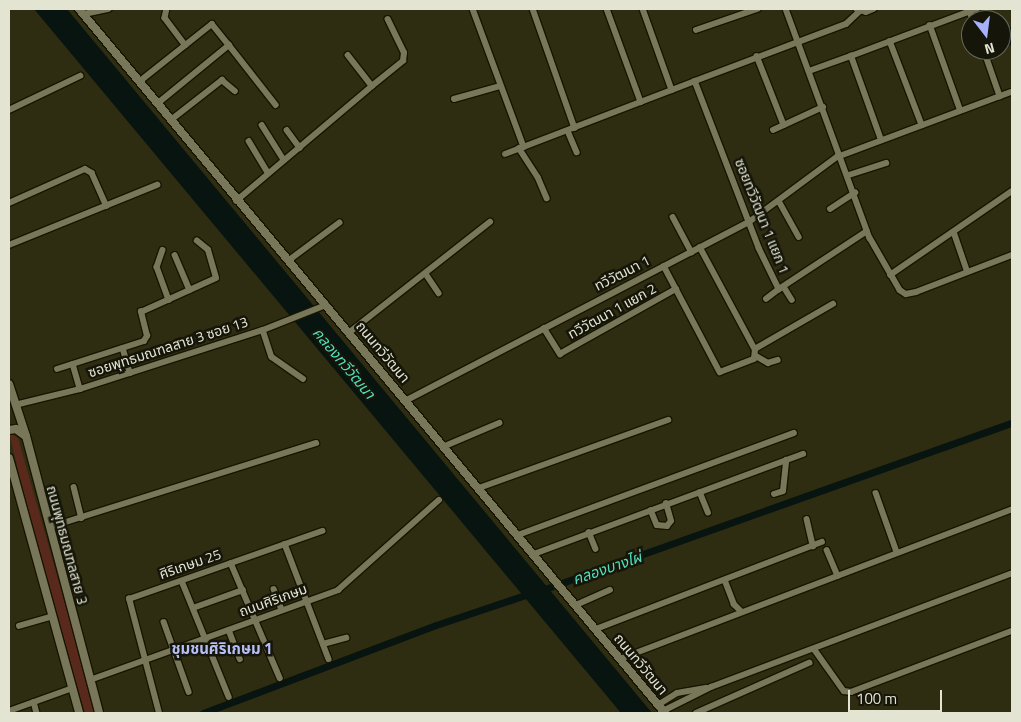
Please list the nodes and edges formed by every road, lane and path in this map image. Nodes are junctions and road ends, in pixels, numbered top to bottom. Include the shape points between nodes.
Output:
1 (108, 9) edge
2 (167, 9) edge
3 (473, 9) edge
4 (533, 9) edge
5 (607, 9) edge
6 (643, 9) edge
7 (757, 9) edge
8 (786, 9) edge
9 (873, 9) edge
10 (858, 10) edge
11 (81, 11) edge
12 (961, 14) edge
13 (388, 20) dead end
14 (930, 26) junction
15 (696, 30) dead end
16 (890, 41) junction
17 (801, 42) junction
18 (185, 45) junction
19 (229, 45) junction
20 (348, 55) dead end
21 (757, 56) junction
22 (851, 56) junction
23 (987, 60) edge
24 (809, 71) junction
25 (80, 76) dead end
26 (696, 81) junction
27 (140, 82) junction
28 (372, 86) junction
29 (500, 86) junction
30 (672, 90) junction
31 (235, 91) dead end
32 (1011, 92) dead end
33 (1000, 96) junction
34 (454, 99) dead end
35 (641, 102) junction
36 (157, 104) junction
37 (276, 105) dead end
38 (823, 107) junction
39 (9, 110) edge
40 (960, 110) junction
41 (170, 120) junction
42 (262, 124) dead end
43 (922, 124) junction
44 (784, 125) junction
45 (574, 128) junction
46 (287, 130) dead end
47 (773, 130) dead end
48 (568, 131) junction
49 (880, 140) junction
50 (249, 141) dead end
51 (300, 148) junction
52 (522, 148) junction
53 (577, 152) dead end
54 (505, 154) dead end
55 (841, 156) junction
56 (284, 160) junction
57 (886, 162) dead end
58 (268, 174) junction
59 (849, 175) junction
60 (156, 185) dead end
61 (1012, 191) edge
62 (855, 193) junction
63 (547, 198) dead end
64 (236, 201) junction
65 (779, 201) junction
66 (9, 203) edge
67 (107, 206) junction
68 (830, 209) dead end
69 (673, 217) dead end
70 (490, 222) dead end
71 (748, 222) junction
72 (339, 223) dead end
73 (867, 231) junction
74 (954, 232) junction
75 (799, 237) dead end
76 (197, 241) dead end
77 (9, 245) edge
78 (700, 247) junction
79 (163, 250) dead end
80 (692, 252) junction
81 (176, 255) dead end
82 (1012, 255) edge
83 (288, 261) junction
84 (664, 266) junction
85 (967, 270) junction
86 (426, 274) junction
87 (890, 275) junction
88 (782, 288) junction
89 (676, 289) junction
90 (190, 290) junction
91 (439, 293) dead end
92 (766, 299) dead end
93 (169, 300) junction
94 (792, 300) dead end
95 (326, 304) junction
96 (833, 304) dead end
97 (544, 328) junction
98 (263, 330) junction
99 (350, 332) junction
100 (123, 348) junction
101 (756, 353) junction
102 (778, 360) dead end
103 (73, 364) junction
104 (57, 369) dead end
105 (130, 373) junction
106 (303, 380) dead end
107 (9, 387) edge
108 (80, 389) junction
109 (407, 400) junction
110 (12, 408) edge
111 (668, 420) dead end
112 (500, 424) dead end
113 (9, 430) edge
114 (794, 433) dead end
115 (26, 436) junction
116 (316, 443) dead end
117 (445, 446) junction
118 (803, 454) dead end
119 (9, 458) edge
120 (786, 460) junction
121 (74, 488) dead end
122 (480, 488) junction
123 (700, 492) junction
124 (876, 493) dead end
125 (774, 494) dead end
126 (440, 500) dead end
127 (666, 504) junction
128 (1012, 509) edge
129 (651, 510) junction
130 (708, 512) dead end
131 (82, 518) junction
132 (807, 519) dead end
133 (50, 527) junction
134 (322, 531) dead end
135 (589, 532) junction
136 (518, 535) junction
137 (822, 542) dead end
138 (285, 544) junction
139 (813, 546) junction
140 (596, 549) dead end
141 (827, 550) dead end
142 (897, 552) junction
143 (534, 554) junction
144 (231, 563) junction
145 (1012, 573) edge
146 (838, 576) junction
147 (182, 580) junction
148 (725, 580) junction
149 (274, 589) dead end
150 (243, 590) junction
151 (610, 590) dead end
152 (307, 601) junction
153 (576, 605) junction
154 (193, 608) junction
155 (282, 610) junction
156 (741, 611) junction
157 (53, 616) junction
158 (256, 620) junction
159 (164, 622) dead end
160 (19, 626) dead end
161 (596, 629) junction
162 (229, 630) junction
163 (1012, 631) edge
164 (346, 638) dead end
165 (205, 639) junction
166 (323, 644) junction
167 (174, 650) junction
168 (815, 650) junction
169 (240, 659) dead end
170 (329, 659) dead end
171 (620, 659) junction
172 (144, 661) junction
173 (809, 663) dead end
174 (280, 678) dead end
175 (90, 680) junction
176 (73, 688) junction
177 (189, 692) dead end
178 (229, 697) dead end
179 (34, 702) junction
180 (9, 710) edge
181 (662, 710) edge
182 (79, 711) edge
183 (36, 713) edge
184 (99, 713) edge
185 (159, 713) edge
186 (696, 713) edge

1 - 11 street
2 - 18 street via 165,18
3 - 29 street
4 - 45 street
5 - 35 street
6 - 30 street
7 - 15 street
8 - 17 street
9 - 10 street
10 - 17 street via 846,24
11 - 27 main road, ถนนทวีวัฒนา
12 - 14 street
13 - 28 street via 405,56
14 - 16 street
14 - 40 street
16 - 22 street
16 - 43 street
17 - 21 street
17 - 24 street
18 - 19 street via 212,24
18 - 27 street
19 - 36 street
19 - 37 street
20 - 28 street
21 - 26 street
21 - 44 street
22 - 24 street
22 - 49 street
23 - 33 street
24 - 38 street
25 - 39 street
26 - 30 street
26 - 71 street, ซอยทวีวัฒนา 1 แยก 1
27 - 36 main road, ถนนทวีวัฒนา
28 - 51 street
29 - 34 street
29 - 52 street
30 - 35 street
31 - 41 street via 222,80
32 - 33 street, ทวีวัฒนา 1
33 - 40 street, ทวีวัฒนา 1
35 - 45 street
36 - 41 main road, ถนนทวีวัฒนา
38 - 44 street
38 - 55 street
40 - 43 street, ทวีวัฒนา 1
41 - 64 main road, ถนนทวีวัฒนา
42 - 56 street
43 - 49 street, ทวีวัฒนา 1
44 - 47 street
45 - 48 street
46 - 51 street
48 - 52 street
48 - 53 street
49 - 55 street, ทวีวัฒนา 1
50 - 58 street
51 - 56 street
52 - 54 street
52 - 63 street
55 - 59 street
55 - 65 street, ทวีวัฒนา 1
56 - 58 street
57 - 59 street
58 - 64 street
59 - 62 street
60 - 67 street
61 - 74 street
62 - 68 street
62 - 73 street
64 - 83 main road, ถนนทวีวัฒนา
65 - 71 street, ทวีวัฒนา 1
65 - 75 street
66 - 67 street via 85,169 92,173
67 - 77 street
69 - 80 street
70 - 86 street
71 - 78 street, ทวีวัฒนา 1
71 - 88 street, ซอยทวีวัฒนา 1 แยก 1
72 - 83 street
73 - 87 street
73 - 88 street, ซอยทวีวัฒนา 1 แยก 1
74 - 85 street
74 - 87 street
76 - 90 street via 208,250 218,276
78 - 80 street, ทวีวัฒนา 1
78 - 101 street
79 - 93 street via 156,267
80 - 84 street, ทวีวัฒนา 1
81 - 90 street
82 - 85 street
83 - 95 main road, ถนนทวีวัฒนา
84 - 89 street
84 - 97 street, ทวีวัฒนา 1
85 - 87 street via 910,294 903,293
86 - 91 street
86 - 99 street
88 - 92 street
88 - 94 street
89 - 97 street, ทวีวัฒนา 1 แยก 2 via 560,354
89 - 101 street via 720,372 732,370
90 - 93 street
93 - 100 street via 141,312 146,339
95 - 98 street, ซอยพุทธมณฑลสาย 3 ซอย 13
95 - 99 main road, ถนนทวีวัฒนา
96 - 101 street
97 - 109 street, ทวีวัฒนา 1
98 - 105 street, ซอยพุทธมณฑลสาย 3 ซอย 13
98 - 106 street via 272,357
99 - 109 main road, ถนนทวีวัฒนา
100 - 103 street
100 - 105 street
101 - 102 street via 768,363
103 - 104 street
103 - 108 street
105 - 108 street, ซอยพุทธมณฑลสาย 3 ซอย 13
107 - 110 main road, ถนนพุทธมณฑลสาย 3
108 - 110 street, ซอยพุทธมณฑลสาย 3 ซอย 13
109 - 117 main road, ถนนทวีวัฒนา
110 - 115 main road, ถนนพุทธมณฑลสาย 3
111 - 122 street
112 - 117 street
113 - 115 main road via 16,429
114 - 136 street
115 - 133 main road, ถนนพุทธมณฑลสาย 3
116 - 131 street
117 - 122 main road, ถนนทวีวัฒนา
118 - 120 street
119 - 157 main road
120 - 123 street
120 - 125 street via 783,492
121 - 131 street
122 - 136 main road, ถนนทวีวัฒนา
123 - 127 street
123 - 130 street
124 - 142 street
126 - 152 street, ถนนศิริเกษม via 344,587
127 - 129 street
127 - 129 street via 671,521 667,526 657,525
128 - 142 street
129 - 135 street
131 - 133 street
132 - 139 street
133 - 175 main road, ถนนพุทธมณฑลสาย 3
134 - 138 street, ศิริเกษม 25
135 - 140 street
135 - 143 street
136 - 143 main road, ถนนทวีวัฒนา
137 - 139 street
138 - 144 street, ศิริเกษม 25
138 - 152 street
139 - 148 street
141 - 146 street
142 - 146 street
143 - 153 main road, ถนนทวีวัฒนา
144 - 147 street, ศิริเกษม 25
144 - 150 street
145 - 168 street
146 - 156 street
147 - 154 street
147 - 172 street, ศิริเกษม 25 via 128,599
148 - 156 street via 734,604
148 - 161 street
149 - 155 street
150 - 154 street
150 - 158 street
151 - 153 street
152 - 155 street, ถนนศิริเกษม
152 - 166 street
153 - 161 main road, ถนนทวีวัฒนา
154 - 165 street
155 - 158 street, ถนนศิริเกษม
156 - 171 street
157 - 160 street
157 - 176 main road
158 - 162 street, ถนนศิริเกษม
158 - 174 street
159 - 167 street
161 - 171 main road, ถนนทวีวัฒนา
162 - 165 street, ถนนศิริเกษม
162 - 169 street
163 - 168 street via 850,692 844,690
164 - 166 street
165 - 167 street, ถนนศิริเกษม
165 - 178 street
166 - 170 street
167 - 172 street, ถนนศิริเกษม
167 - 177 street
168 - 181 street via 711,687 677,693
171 - 181 main road, ถนนทวีวัฒนา
172 - 175 street, ถนนศิริเกษม
172 - 185 street
173 - 186 street
175 - 184 main road, ถนนพุทธมณฑลสาย 3
176 - 179 street
176 - 182 main road
179 - 180 street
179 - 183 street

